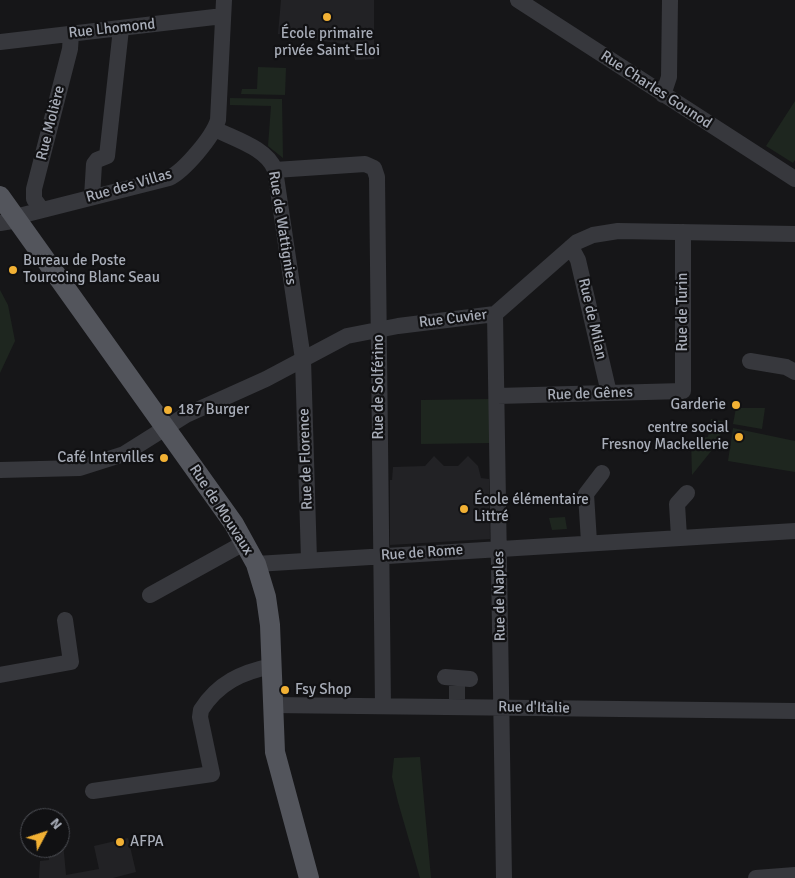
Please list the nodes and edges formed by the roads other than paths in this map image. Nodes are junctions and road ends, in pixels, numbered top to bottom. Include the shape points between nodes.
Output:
1 (518, 0) edge
2 (670, 0) edge
3 (224, 8) edge
4 (121, 29) junction
5 (71, 34) junction
6 (0, 42) edge
7 (663, 95) junction
8 (215, 129) junction
9 (275, 170) junction
10 (795, 179) edge
11 (0, 196) edge
12 (92, 197) junction
13 (42, 210) junction
14 (11, 220) edge
15 (682, 232) junction
16 (795, 234) edge
17 (571, 247) junction
18 (495, 314) junction
19 (379, 330) junction
20 (303, 359) junction
21 (750, 361) dead end
22 (795, 372) edge
23 (683, 391) joint
24 (609, 393) junction
25 (497, 396) junction
26 (166, 429) junction
27 (0, 470) edge
28 (602, 473) dead end
29 (687, 493) dead end
30 (795, 531) edge
31 (679, 537) junction
32 (589, 542) junction
33 (244, 543) junction
34 (499, 548) junction
35 (381, 559) junction
36 (309, 560) junction
37 (256, 564) junction
38 (150, 595) dead end
39 (64, 620) dead end
40 (272, 666) junction
41 (0, 675) edge
42 (272, 705) junction
43 (383, 706) junction
44 (502, 708) junction
45 (795, 711) edge
46 (93, 791) dead end
47 (795, 875) edge
48 (309, 878) edge
49 (504, 878) edge
50 (756, 878) edge

1 - 7 street, Rue Charles Gounod
2 - 7 street via 669,77
3 - 4 street, Rue Lhomond
3 - 8 street, Rue des Villas via 219,114
4 - 5 street, Rue Lhomond
4 - 12 street via 107,156 97,160 92,169
5 - 6 street, Rue Lhomond
5 - 13 street, Rue Molière via 33,194
7 - 10 street, Rue Charles Gounod
8 - 9 street, Rue de Wattignies via 262,153
8 - 12 street, Rue des Villas via 173,176
9 - 19 street, Rue de Solférino via 359,164 374,168 377,180
9 - 20 street, Rue de Wattignies
11 - 14 main road, Rue de Mouvaux
12 - 13 street, Rue des Villas
13 - 14 street, Rue des Villas
14 - 26 main road, Rue de Mouvaux
15 - 16 street, Rue Cuvier
15 - 17 street, Rue Cuvier via 610,232 584,238
15 - 23 street, Rue de Turin
17 - 18 street, Rue Cuvier
17 - 24 street, Rue de Milan via 578,260
18 - 19 street, Rue Cuvier
18 - 25 street, Rue de Naples
19 - 20 street, Rue Cuvier via 341,338
19 - 35 street, Rue de Solférino
20 - 26 street, Rue Cuvier via 186,415
20 - 36 street, Rue de Florence
21 - 22 street via 786,367
23 - 24 street, Rue de Gênes
24 - 25 street, Rue de Gênes
25 - 34 street, Rue de Naples
26 - 27 street, Rue Cuvier via 131,451 96,464 67,469
26 - 33 main road, Rue de Mouvaux
28 - 32 street via 586,494
29 - 31 street via 677,504
30 - 31 street, Rue de Rome
31 - 32 street, Rue de Rome
32 - 34 street, Rue de Rome
33 - 37 main road, Rue de Mouvaux
33 - 38 street
34 - 35 street, Rue de Rome
34 - 44 street, Rue de Naples
35 - 36 street, Rue de Rome
35 - 43 street, Rue de Solférino
36 - 37 street, Rue de Rome
37 - 40 main road, Rue de Mouvaux via 269,610
39 - 41 street via 71,662
40 - 42 main road, Rue de Mouvaux
40 - 46 street via 235,677 201,710 212,774
42 - 43 street, Rue d'Italie
42 - 48 main road, Rue de Mouvaux via 275,752
43 - 44 street, Rue d'Italie via 457,688
44 - 45 street, Rue d'Italie
44 - 49 street, Rue de Naples
47 - 50 street

